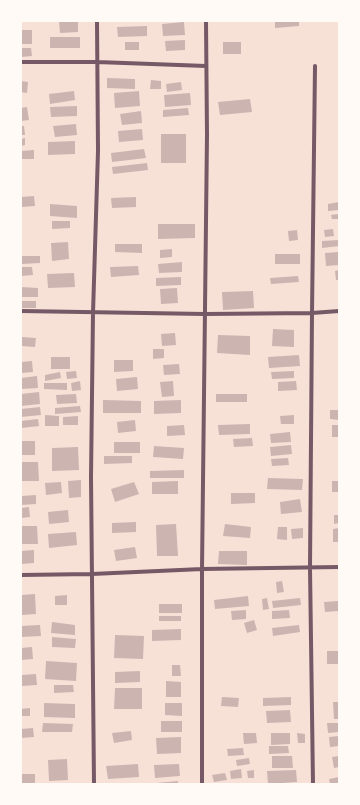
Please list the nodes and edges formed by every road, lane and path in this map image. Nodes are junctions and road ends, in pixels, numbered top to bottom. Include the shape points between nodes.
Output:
1 (97, 21) edge
2 (206, 21) edge
3 (21, 62) edge
4 (97, 62) junction
5 (206, 66) junction
6 (315, 66) dead end
7 (21, 311) edge
8 (339, 311) edge
9 (93, 313) junction
10 (312, 313) junction
11 (205, 314) junction
12 (339, 567) edge
13 (310, 568) junction
14 (202, 569) junction
15 (92, 574) junction
16 (21, 575) edge
17 (94, 784) edge
18 (202, 784) edge
19 (313, 784) edge

1 - 4 street
2 - 5 street
3 - 4 street
4 - 5 street
4 - 9 street via 98,151
5 - 11 street
6 - 10 street
7 - 9 street
8 - 10 street
9 - 11 street
9 - 15 street
10 - 11 street
10 - 13 street
11 - 14 street
12 - 13 street
13 - 14 street
13 - 19 street
14 - 15 street
14 - 18 street
15 - 16 street
15 - 17 street

